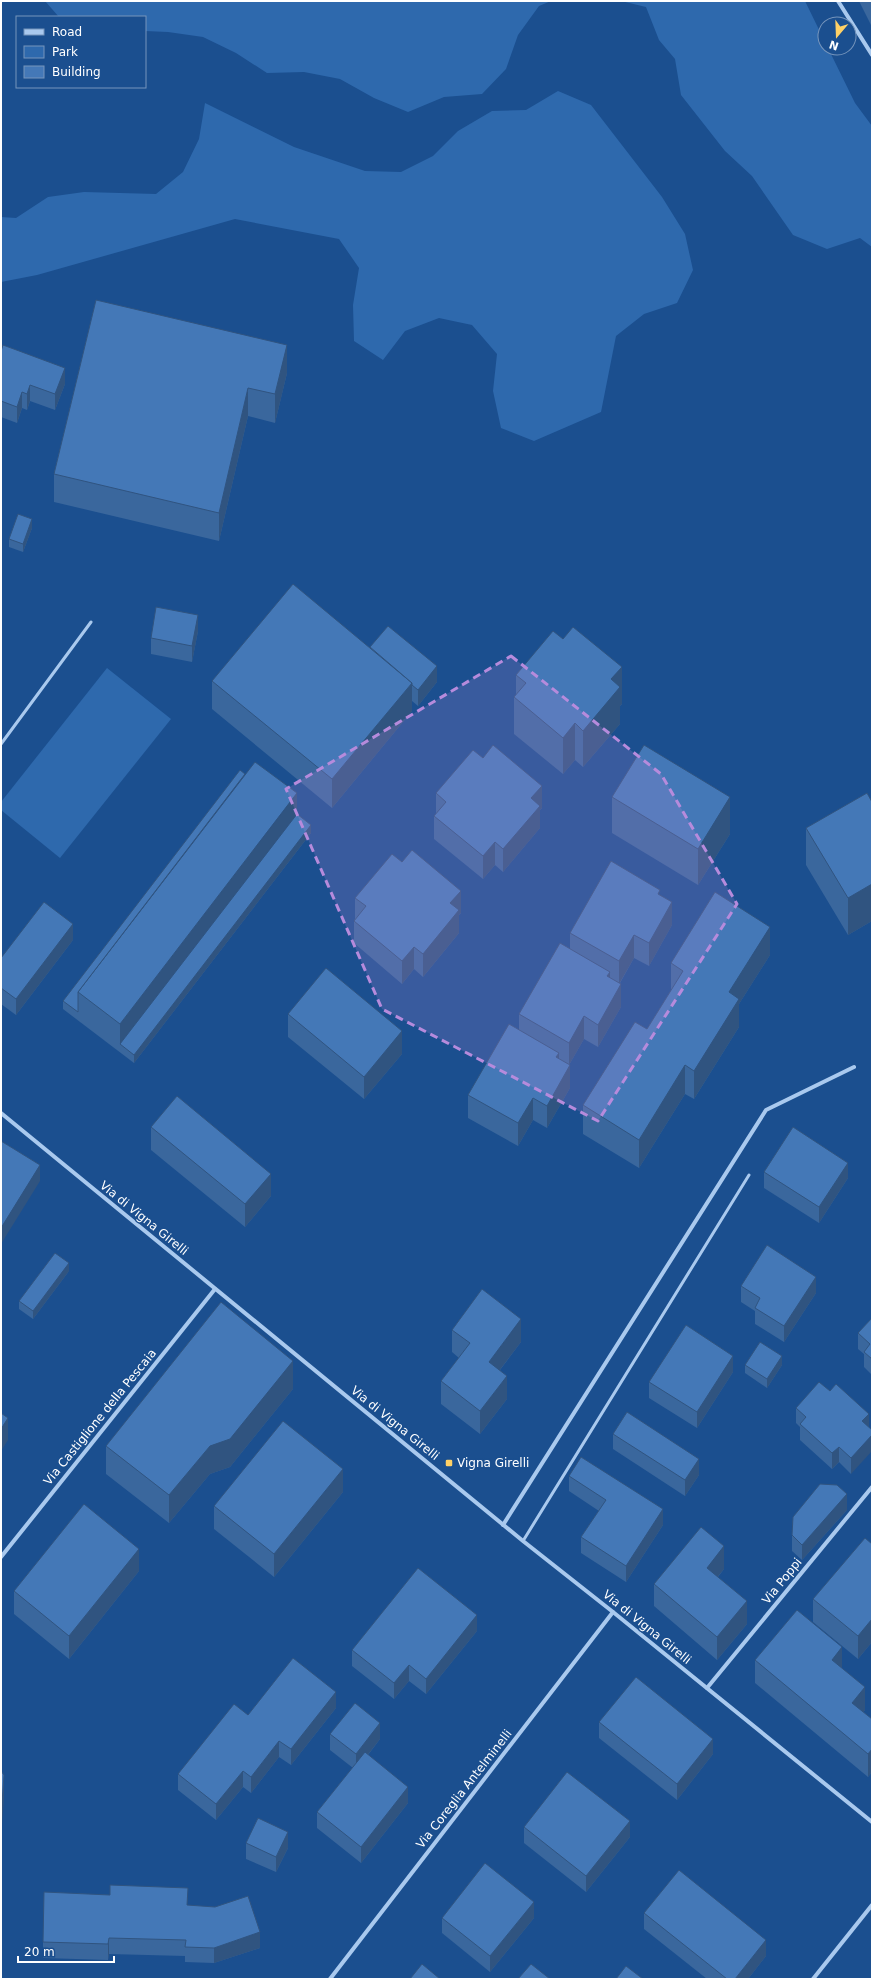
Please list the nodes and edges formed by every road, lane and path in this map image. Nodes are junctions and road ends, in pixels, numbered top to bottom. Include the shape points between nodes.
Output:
1 (838, 1) edge
2 (872, 55) edge
3 (91, 622) dead end
4 (1, 744) edge
5 (854, 1067) dead end
6 (1, 1113) edge
7 (749, 1175) dead end
8 (215, 1289) junction
9 (872, 1487) edge
10 (503, 1525) junction
11 (523, 1542) junction
12 (1, 1557) edge
13 (613, 1612) junction
14 (707, 1688) junction
15 (872, 1822) edge
16 (872, 1906) edge
17 (330, 1979) edge
18 (813, 1979) edge

1 - 2 street
3 - 4 lane
5 - 10 street via 766,1110
6 - 8 street, Via di Vigna Girelli
7 - 11 lane
8 - 10 street, Via di Vigna Girelli
8 - 12 street, Via Castiglione della Pescaia
9 - 14 street, Via Poppi
10 - 11 street, Via di Vigna Girelli
11 - 13 street, Via di Vigna Girelli
13 - 14 street, Via di Vigna Girelli
13 - 17 street, Via Coreglia Antelminelli
14 - 15 street, Via di Vigna Girelli
16 - 18 street

